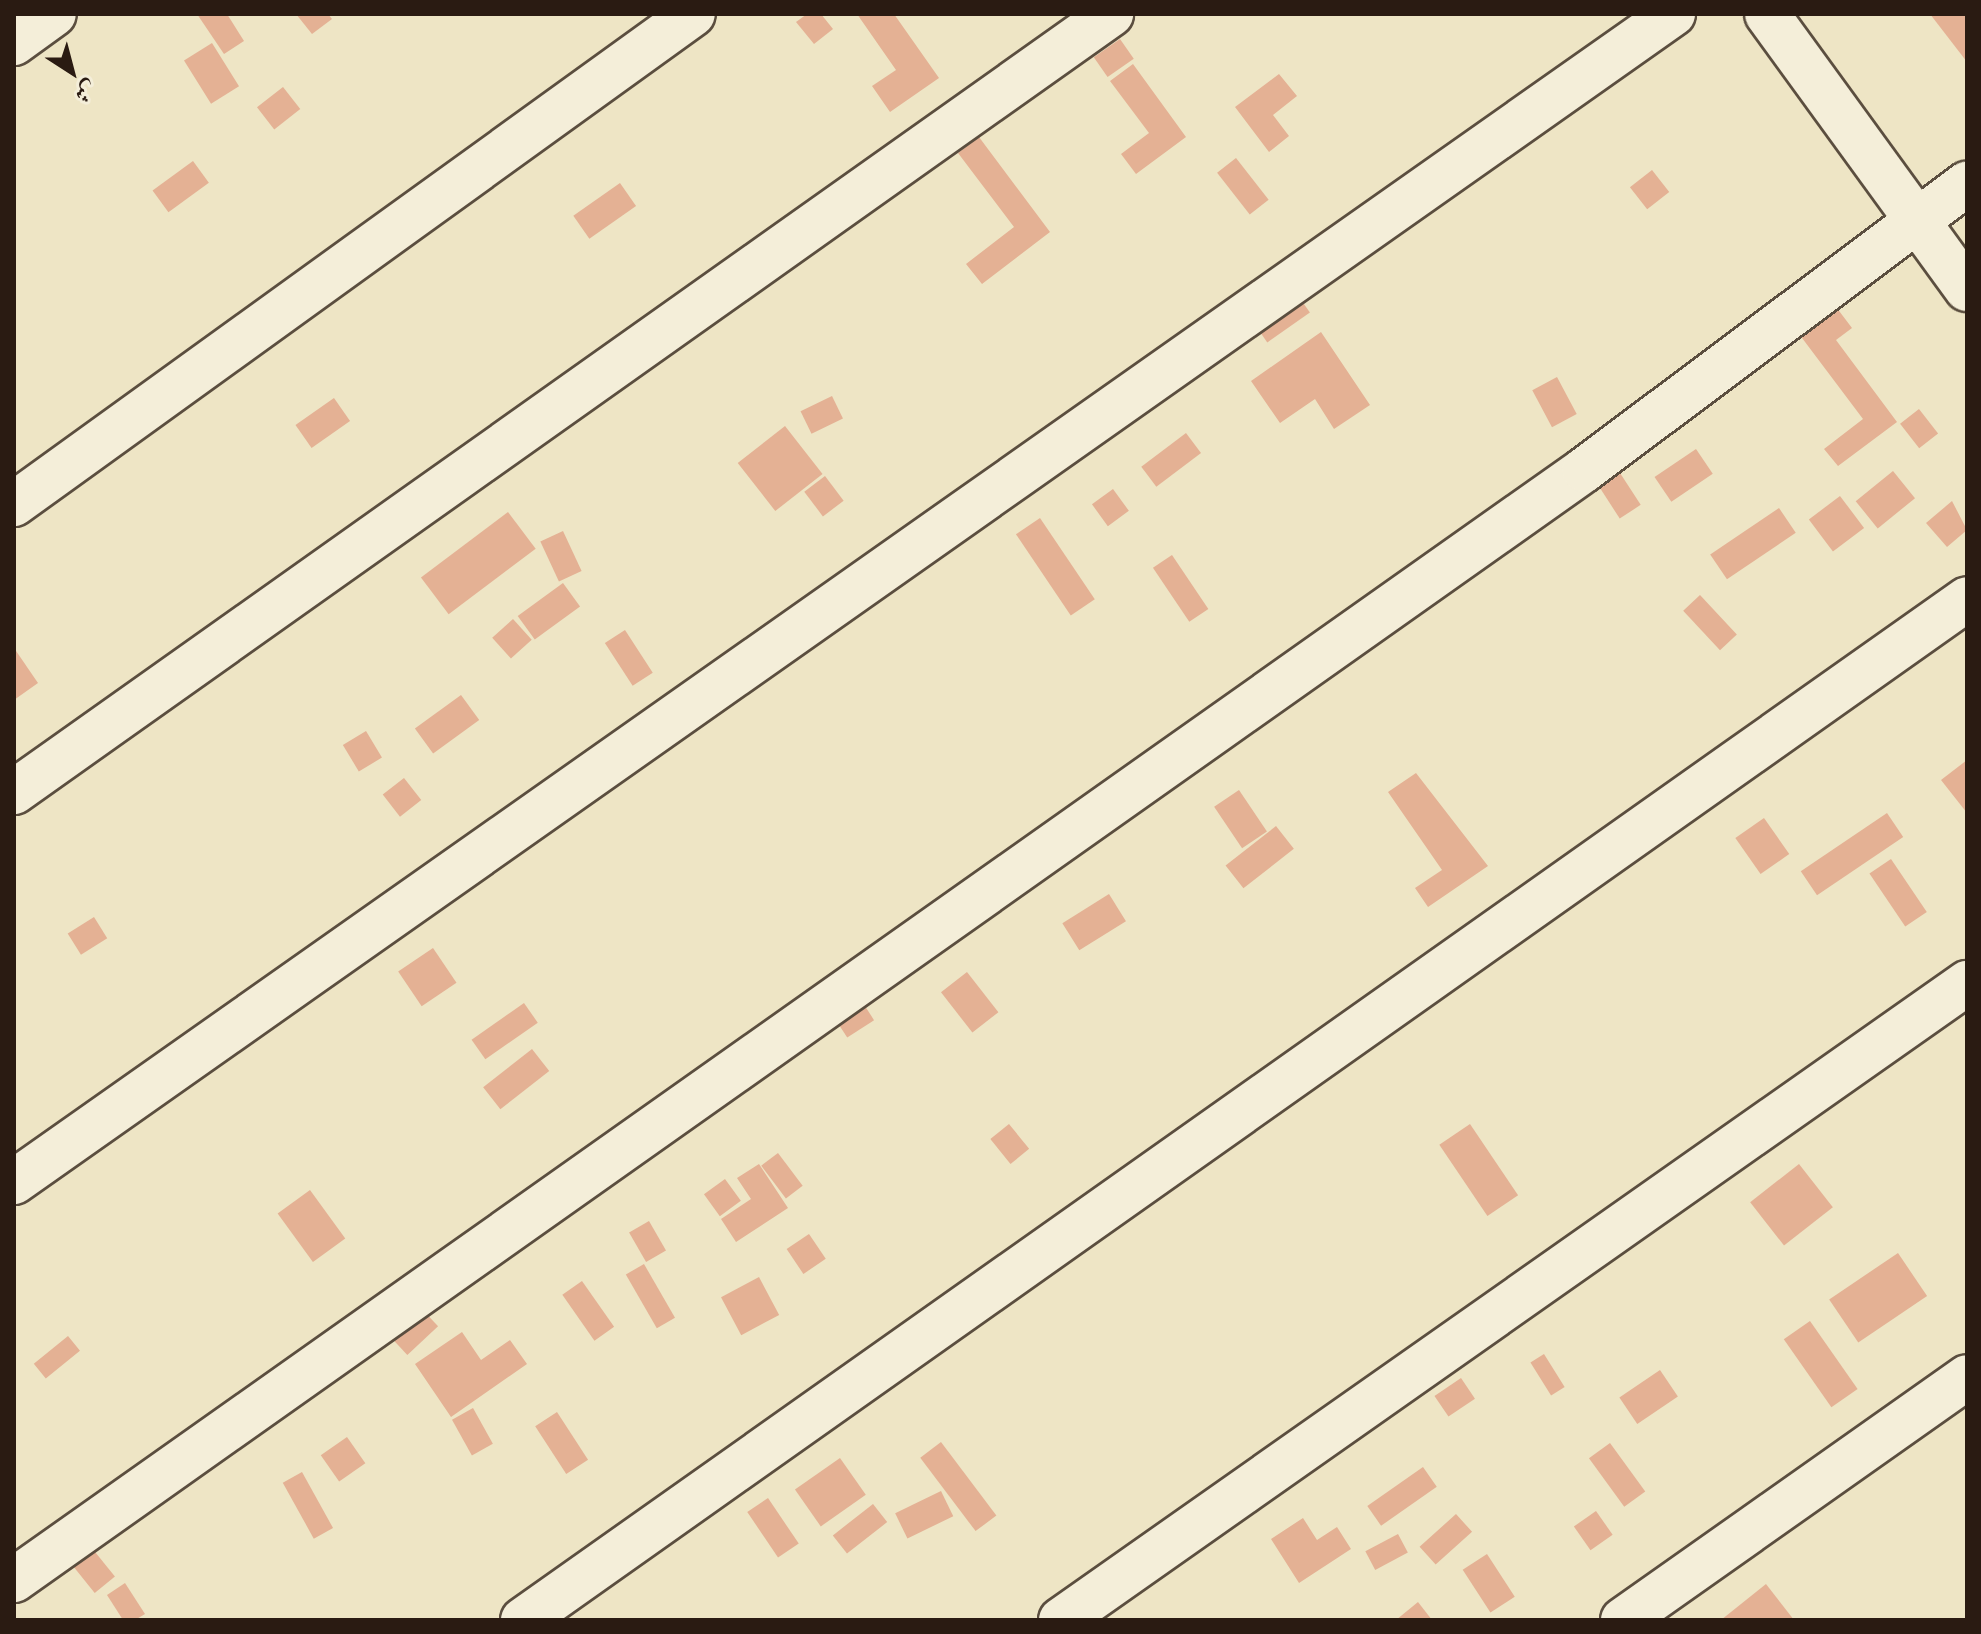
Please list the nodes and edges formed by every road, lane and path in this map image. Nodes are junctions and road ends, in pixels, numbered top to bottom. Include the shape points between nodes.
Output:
1 (54, 14) edge
2 (693, 14) edge
3 (1111, 14) edge
4 (1673, 14) edge
5 (1767, 14) edge
6 (14, 43) edge
7 (1967, 184) edge
8 (1917, 221) junction
9 (1967, 289) edge
10 (14, 504) edge
11 (1967, 599) edge
12 (14, 792) edge
13 (1967, 983) edge
14 (14, 1182) edge
15 (1967, 1377) edge
16 (14, 1580) edge
17 (523, 1620) edge
18 (1061, 1620) edge
19 (1623, 1620) edge

1 - 6 street
2 - 10 street
3 - 12 street
4 - 14 street
5 - 8 street
7 - 8 street
8 - 9 street
8 - 16 street via 1584,470
11 - 17 street
13 - 18 street
15 - 19 street

